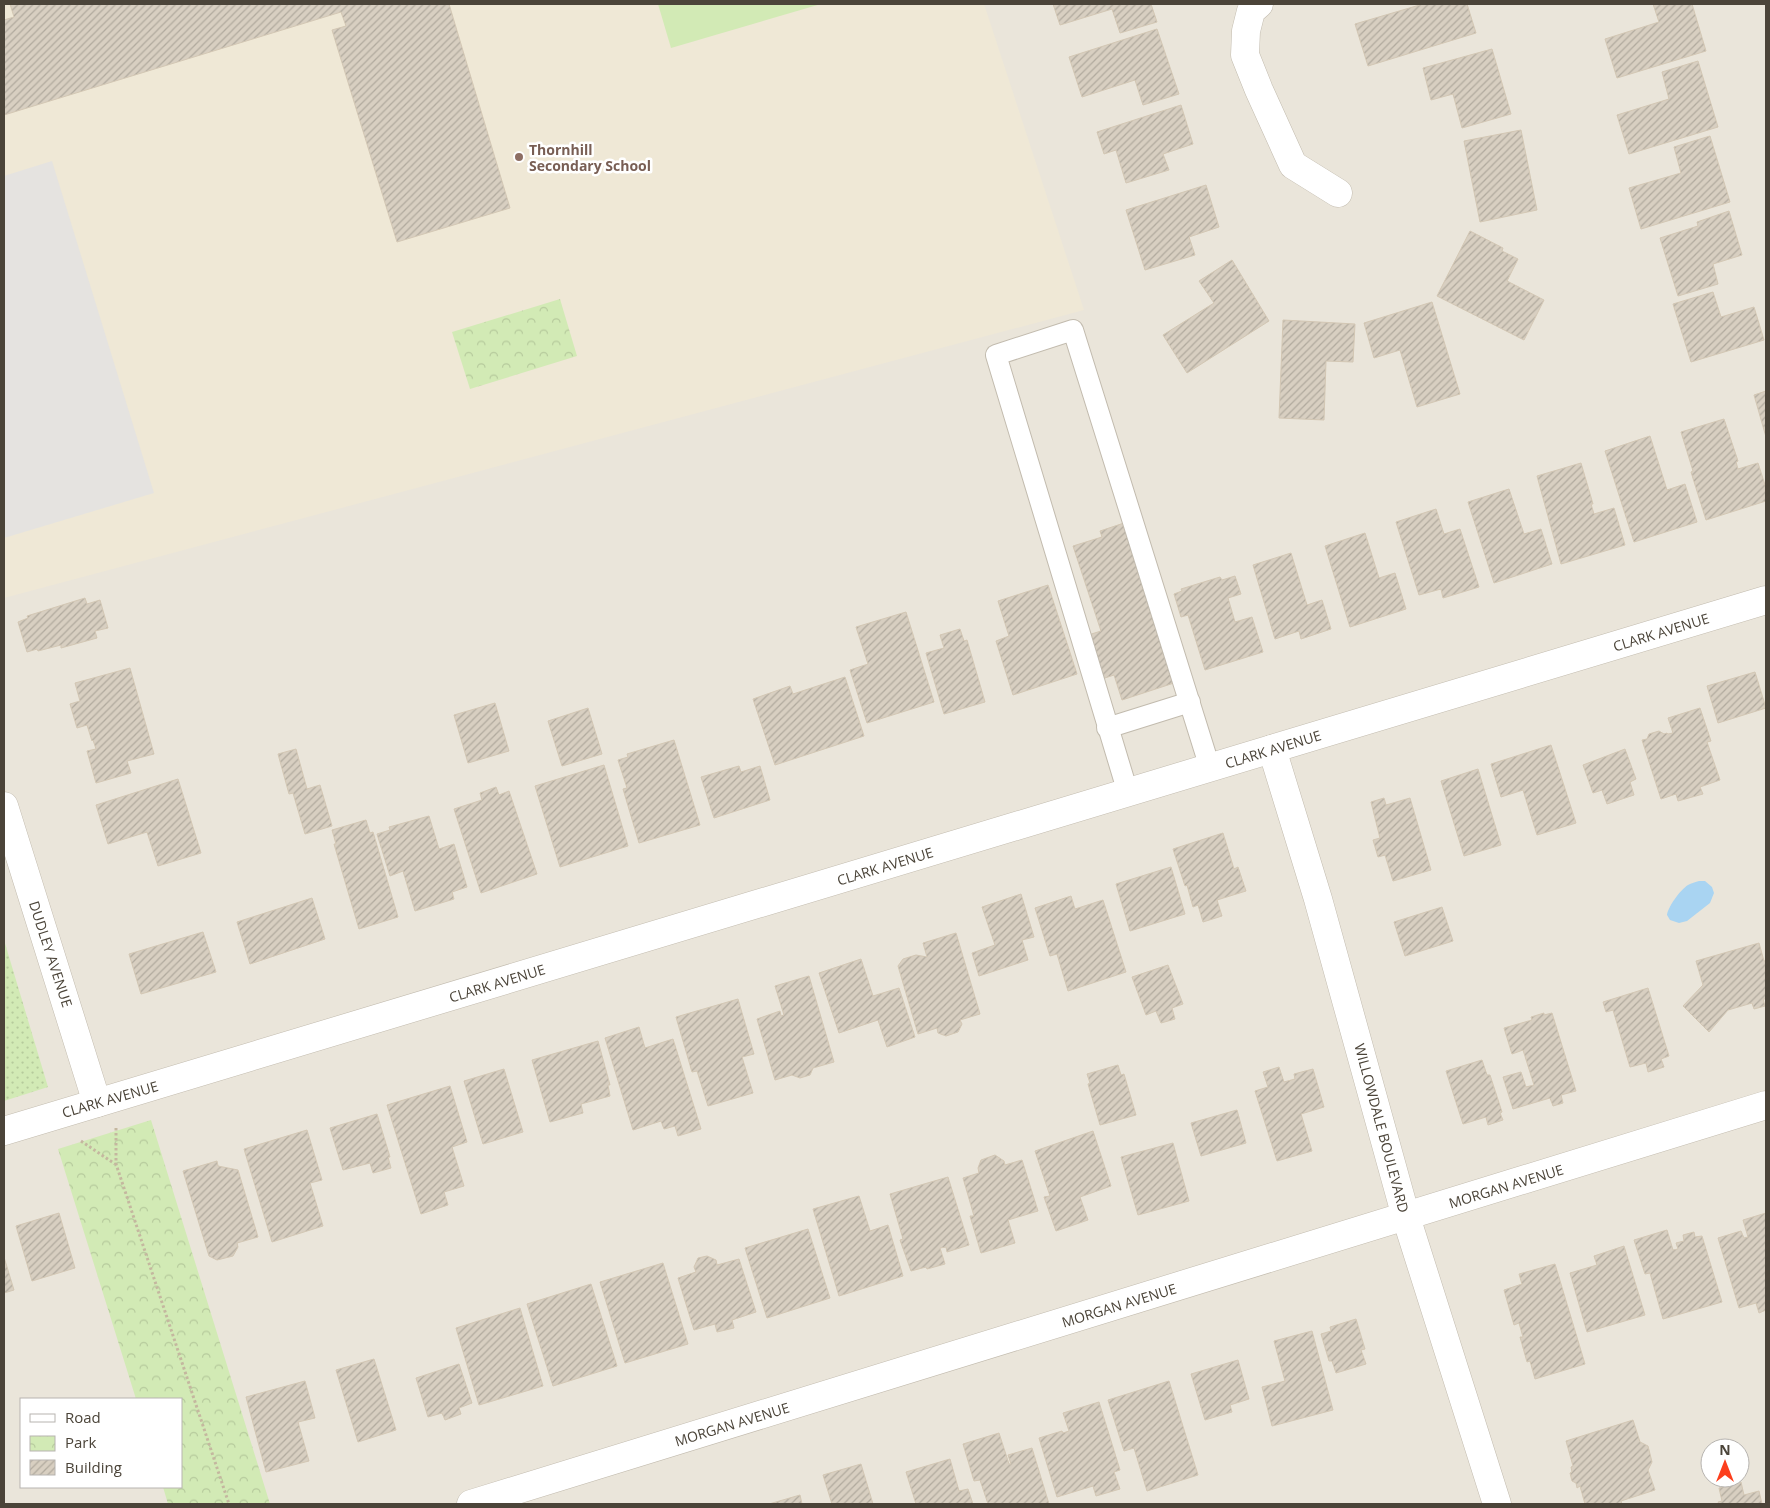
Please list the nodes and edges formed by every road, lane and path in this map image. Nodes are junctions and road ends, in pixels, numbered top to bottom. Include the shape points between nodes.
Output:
1 (1259, 4) edge
2 (1338, 193) dead end
3 (1766, 600) edge
4 (1190, 702) junction
5 (1107, 728) junction
6 (1272, 749) junction
7 (1210, 768) junction
8 (1128, 793) junction
9 (4, 806) edge
10 (1766, 1105) edge
11 (106, 1111) junction
12 (4, 1131) edge
13 (76, 1138) dead end
14 (116, 1164) junction
15 (1406, 1217) junction
16 (229, 1504) edge
17 (471, 1504) edge
18 (1497, 1504) edge

1 - 2 street via 1252,11 1246,30 1246,55 1259,90 1293,165
3 - 6 street, CLARK AVENUE
4 - 5 lane
4 - 5 lane via 1074,330 996,356
4 - 7 lane
5 - 8 lane
6 - 7 street, CLARK AVENUE
6 - 15 street, WILLOWDALE BOULEVARD via 1318,899
7 - 8 street, CLARK AVENUE
8 - 11 street, CLARK AVENUE
9 - 11 street, DUDLEY AVENUE
10 - 15 street, MORGAN AVENUE
11 - 12 street, CLARK AVENUE
11 - 14 path
13 - 14 path
14 - 16 path
15 - 17 street, MORGAN AVENUE
15 - 18 street, WILLOWDALE BOULEVARD

